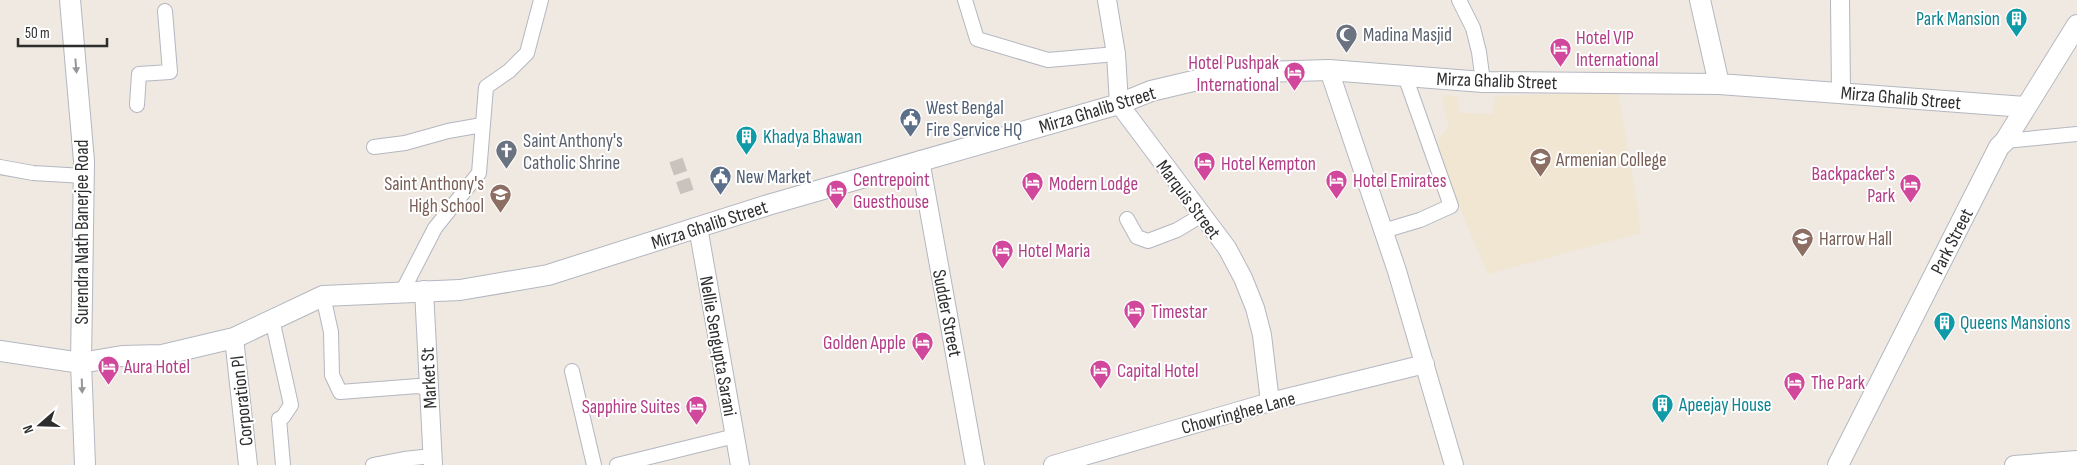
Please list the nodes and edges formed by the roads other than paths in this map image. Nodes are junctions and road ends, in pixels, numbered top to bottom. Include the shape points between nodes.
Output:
1 (70, 0) edge
2 (541, 0) edge
3 (965, 0) edge
4 (1107, 0) edge
5 (1459, 0) edge
6 (1700, 0) edge
7 (1840, 0) edge
8 (165, 11) dead end
9 (2077, 25) edge
10 (1116, 54) junction
11 (1329, 70) junction
12 (1405, 76) junction
13 (1483, 82) junction
14 (1719, 84) junction
15 (1841, 92) junction
16 (1118, 104) junction
17 (137, 105) dead end
18 (2025, 107) junction
19 (482, 125) junction
20 (2077, 134) edge
21 (2005, 141) junction
22 (374, 147) dead end
23 (920, 160) junction
24 (0, 167) edge
25 (84, 176) junction
26 (1202, 215) junction
27 (1127, 219) dead end
28 (698, 227) junction
29 (1383, 231) junction
30 (424, 290) junction
31 (402, 292) junction
32 (323, 296) junction
33 (272, 319) junction
34 (234, 338) junction
35 (0, 351) edge
36 (82, 363) junction
37 (1425, 364) junction
38 (572, 371) dead end
39 (429, 389) junction
40 (1270, 402) junction
41 (735, 436) junction
42 (432, 460) edge
43 (2077, 460) edge
44 (85, 465) edge
45 (248, 465) edge
46 (283, 465) edge
47 (373, 465) edge
48 (594, 465) edge
49 (617, 465) edge
50 (740, 465) edge
51 (975, 465) edge
52 (1053, 465) edge
53 (1454, 465) edge
54 (1838, 465) edge
55 (2014, 465) edge

1 -> 25 main road, Surendra Nath Banerjee Road
2 - 19 street via 527,53 486,87
3 - 10 street via 977,39 1048,60
4 - 10 street
5 - 13 street via 1474,28
6 - 14 main road
7 - 15 street
8 - 17 street via 170,72 139,74
9 - 18 main road, Park Street
10 - 16 street
11 - 12 main road, Mirza Ghalib Street
11 - 16 main road, Mirza Ghalib Street via 1227,73 1151,91
11 - 29 street
12 - 13 main road, Mirza Ghalib Street
12 - 29 street via 1450,206 1420,220
13 - 14 main road, Mirza Ghalib Street
14 - 15 main road, Mirza Ghalib Street
15 - 18 main road, Mirza Ghalib Street
16 - 23 main road, Mirza Ghalib Street
16 - 26 street, Marquis Street
18 - 21 main road, Park Street
19 - 22 street
19 - 31 street via 479,173 435,228
20 - 21 street
21 - 54 main road, Park Street via 1999,147
23 - 28 main road, Mirza Ghalib Street
23 - 51 street, Sudder Street
24 - 25 street
25 - 36 main road, Surendra Nath Banerjee Road
26 - 27 street via 1177,230 1148,241 1137,237
26 - 40 street, Marquis Street via 1228,249 1255,308 1262,335
28 - 30 main road, Mirza Ghalib Street via 548,275 460,290
28 - 41 street, Nellie Sengupta Sarani
29 - 37 street
30 - 31 main road, Mirza Ghalib Street
30 - 39 street, Market St
31 - 32 main road, Mirza Ghalib Street
32 - 33 main road, Mirza Ghalib Street
32 - 39 street via 331,332 332,375 340,392 418,386
33 - 34 main road, Mirza Ghalib Street
33 - 46 street via 291,405 279,419
34 - 36 main road, Mirza Ghalib Street via 162,356 122,356
34 - 45 street, Corporation Pl
35 - 36 main road, Mirza Ghalib Street
36 -> 44 main road, Surendra Nath Banerjee Road
37 - 40 street, Chowringhee Lane
37 - 53 street
38 - 48 street
39 - 42 street, Market St
40 - 52 street, Chowringhee Lane
41 - 49 street
41 - 50 street, Nellie Sengupta Sarani
42 - 47 street via 404,459
43 - 55 street

